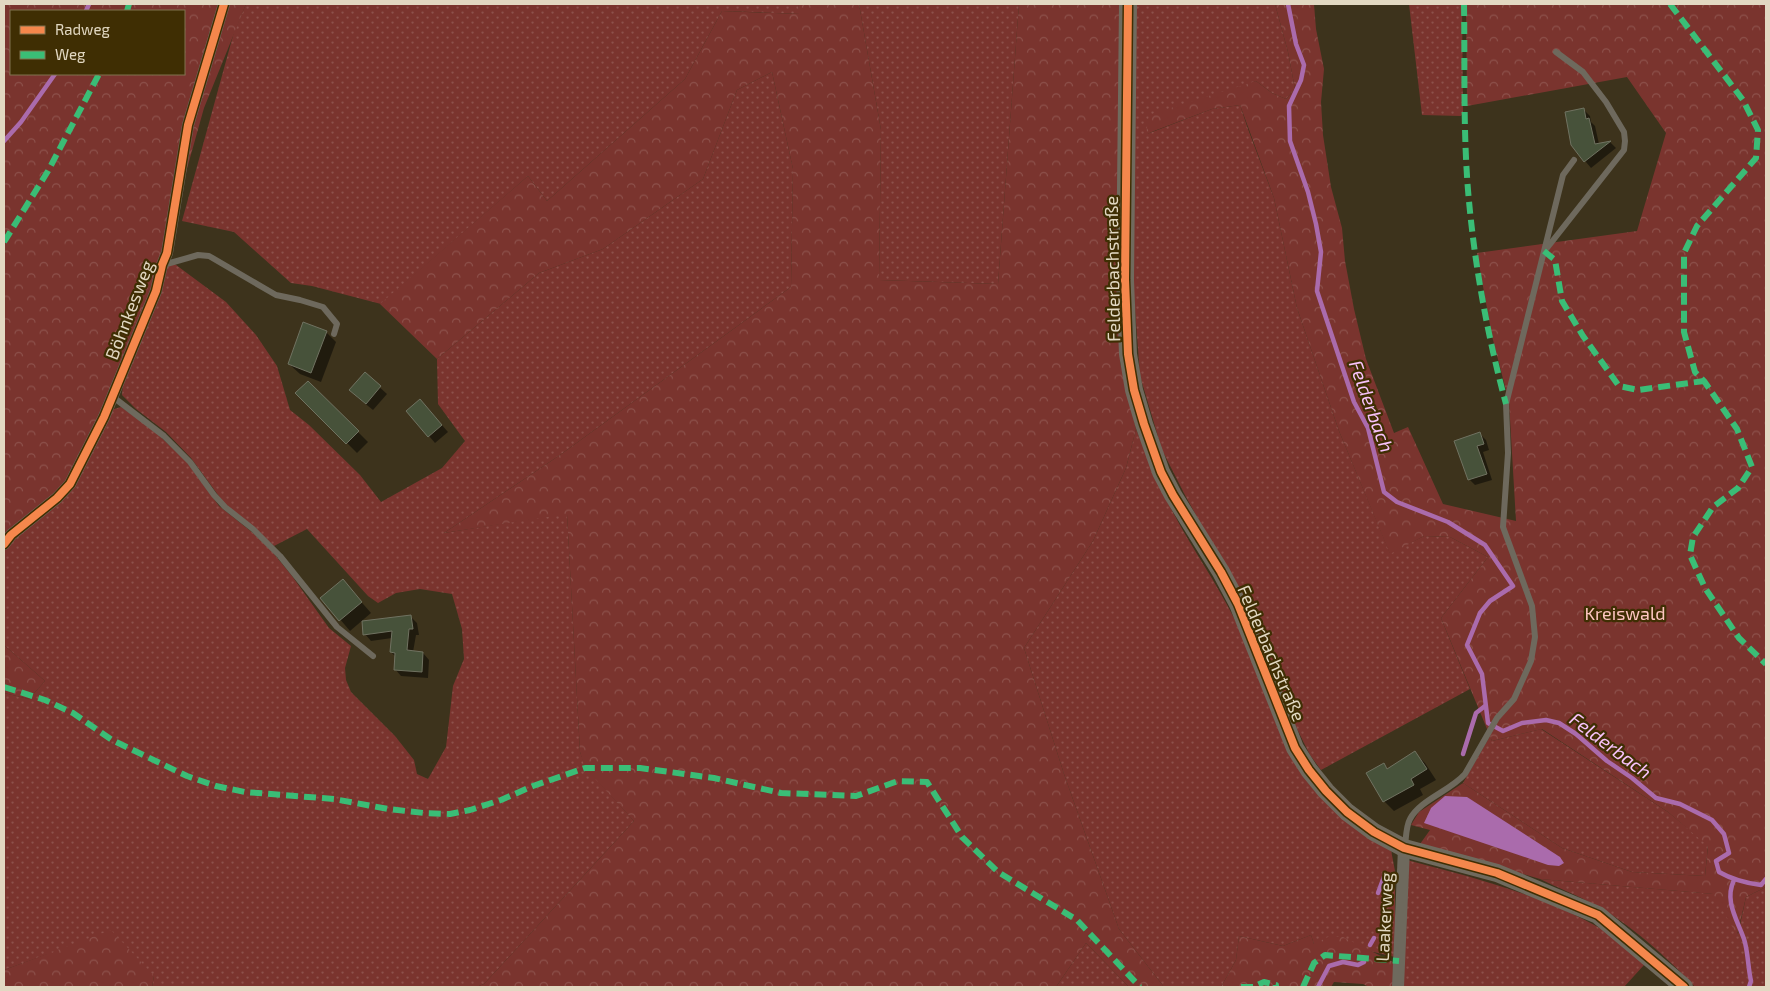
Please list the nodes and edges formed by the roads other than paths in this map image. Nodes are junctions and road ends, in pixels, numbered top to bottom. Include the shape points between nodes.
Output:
1 (224, 4) edge
2 (1128, 4) edge
3 (1556, 52) dead end
4 (1574, 160) dead end
5 (1544, 251) junction
6 (162, 265) junction
7 (334, 334) dead end
8 (112, 397) junction
9 (6, 539) edge
10 (373, 656) dead end
11 (1404, 848) junction
12 (1398, 987) edge
13 (1684, 987) edge

1 - 6 street, Böhnkesweg via 188,125 167,253
2 - 11 street, Felderbachstraße via 1125,280 1128,354 1144,424 1173,495 1238,604 1295,748 1308,770 1347,812
3 - 5 lane via 1583,72 1606,102 1624,132 1625,141 1624,150
4 - 5 lane via 1563,175
5 - 11 lane via 1506,404 1508,453 1503,526 1532,606 1535,637 1531,661 1514,699 1497,718 1465,774 1420,808 1410,820
6 - 7 lane via 198,255 209,256 276,295 323,307 337,324
6 - 8 street, Böhnkesweg via 156,291
8 - 9 street, Böhnkesweg via 70,484
8 - 10 lane via 164,436 190,462 225,507 280,556 337,626
11 - 12 street, Laakerweg
11 - 13 street, Felderbachstraße via 1496,873 1598,915

